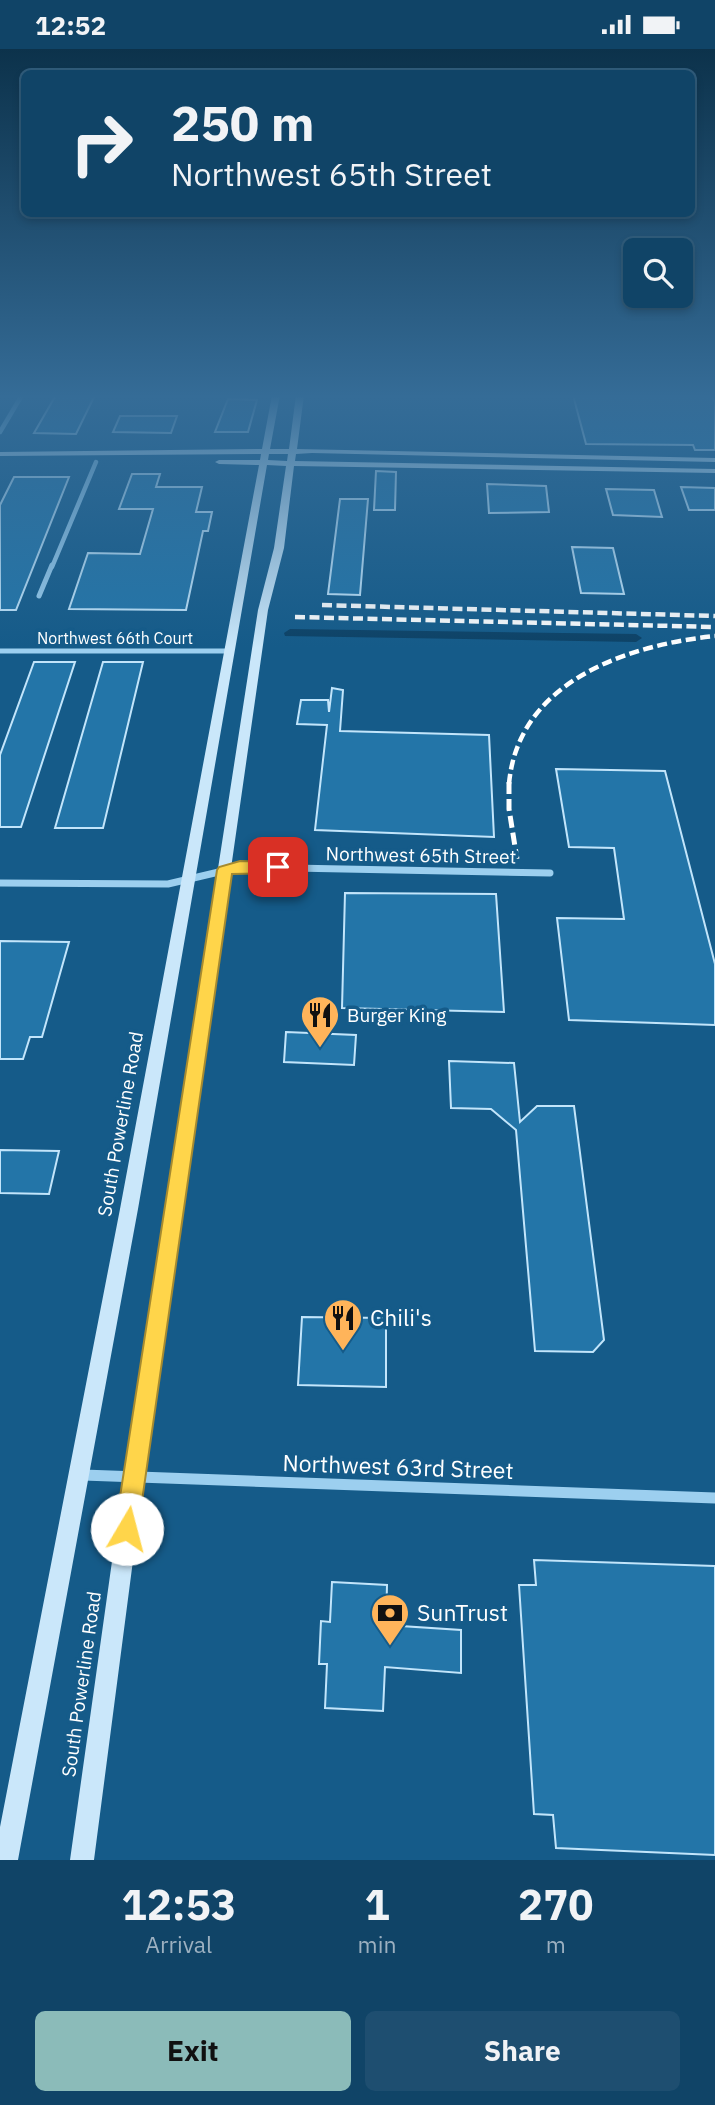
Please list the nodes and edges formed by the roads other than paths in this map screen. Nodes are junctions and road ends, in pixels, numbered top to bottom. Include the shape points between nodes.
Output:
1 (89, 480) edge
2 (261, 480) edge
3 (289, 480) edge
4 (39, 596) dead end
5 (0, 650) edge
6 (230, 651) junction
7 (225, 870) junction
8 (550, 873) dead end
9 (189, 879) junction
10 (0, 883) edge
11 (80, 1474) junction
12 (134, 1476) junction
13 (715, 1498) edge
14 (6, 1860) edge
15 (82, 1860) edge

1 - 4 street
2 - 6 main road, South Powerline Road
3 - 7 main road, South Powerline Road via 279,548 263,610
5 - 6 street, Northwest 66th Court
6 - 9 main road, South Powerline Road
7 - 8 street, Northwest 65th Street
7 - 9 street, Northwest 65th Street
7 - 12 main road, South Powerline Road
9 - 10 street, Northwest 65th Street via 168,884
9 - 11 main road, South Powerline Road
11 - 12 street, Northwest 63rd Street
11 - 14 main road, South Powerline Road
12 - 13 street, Northwest 63rd Street
12 - 15 main road, South Powerline Road

